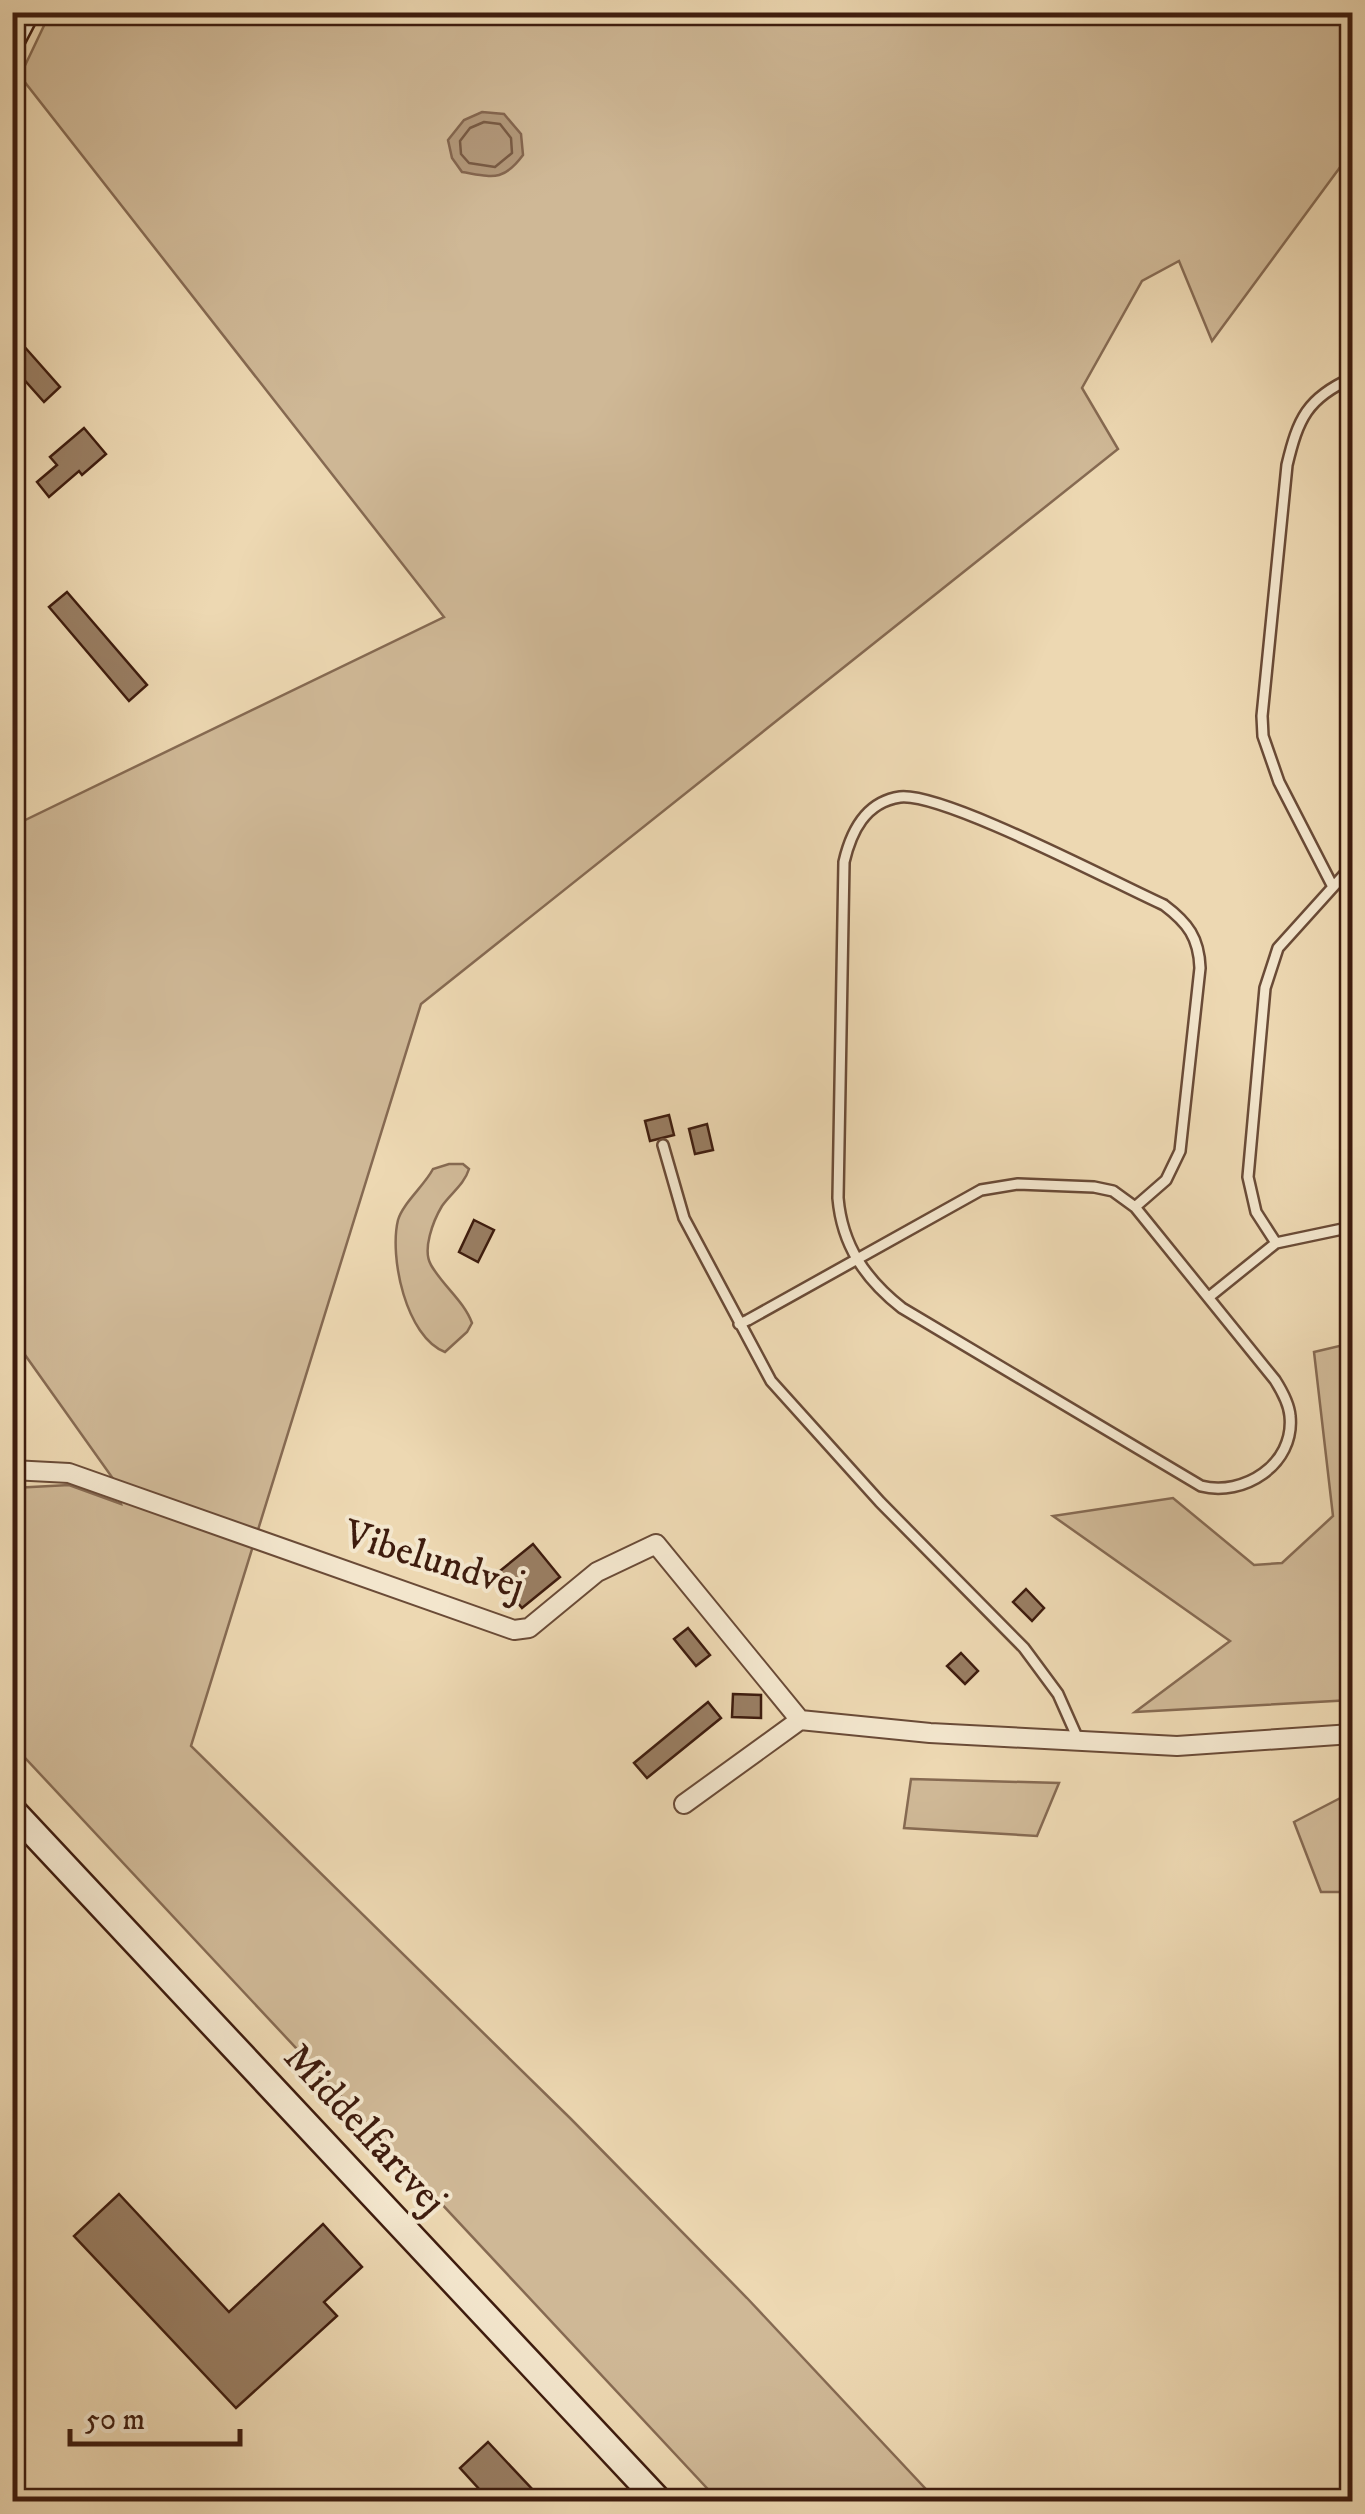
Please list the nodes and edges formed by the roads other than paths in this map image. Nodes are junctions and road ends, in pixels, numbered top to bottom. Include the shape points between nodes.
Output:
1 (1352, 378) edge
2 (1352, 866) edge
3 (1333, 886) junction
4 (663, 1145) dead end
5 (1135, 1207) junction
6 (1352, 1227) edge
7 (1276, 1243) junction
8 (856, 1258) junction
9 (1209, 1296) junction
10 (740, 1324) junction
11 (12, 1470) edge
12 (800, 1720) junction
13 (1352, 1734) edge
14 (1080, 1742) junction
15 (684, 1804) dead end
16 (12, 1810) edge
17 (660, 2502) edge

1 - 3 lane via 1305,410 1296,426 1262,716 1268,759
2 - 3 lane
3 - 7 lane via 1278,948 1265,988 1248,1177 1256,1212
4 - 10 lane via 684,1218
5 - 8 lane via 1094,1187 1018,1184 981,1190
5 - 8 lane via 1166,1180 1180,1151 1200,968 1193,932 1164,906 956,809 902,797 859,820 844,862 838,1198 840,1225
5 - 9 lane
6 - 7 lane
7 - 9 lane
8 - 9 lane via 878,1290 902,1308 1200,1486 1229,1489 1273,1466 1289,1436 1290,1417 1276,1380
8 - 10 lane
10 - 14 lane via 782,1398 1024,1648 1058,1694
11 - 12 street, Vibelundvej via 69,1473 514,1630 529,1628 597,1572 656,1544
12 - 14 street
12 - 15 street
13 - 14 street via 1177,1746
16 - 17 main road, Middelfartvej

